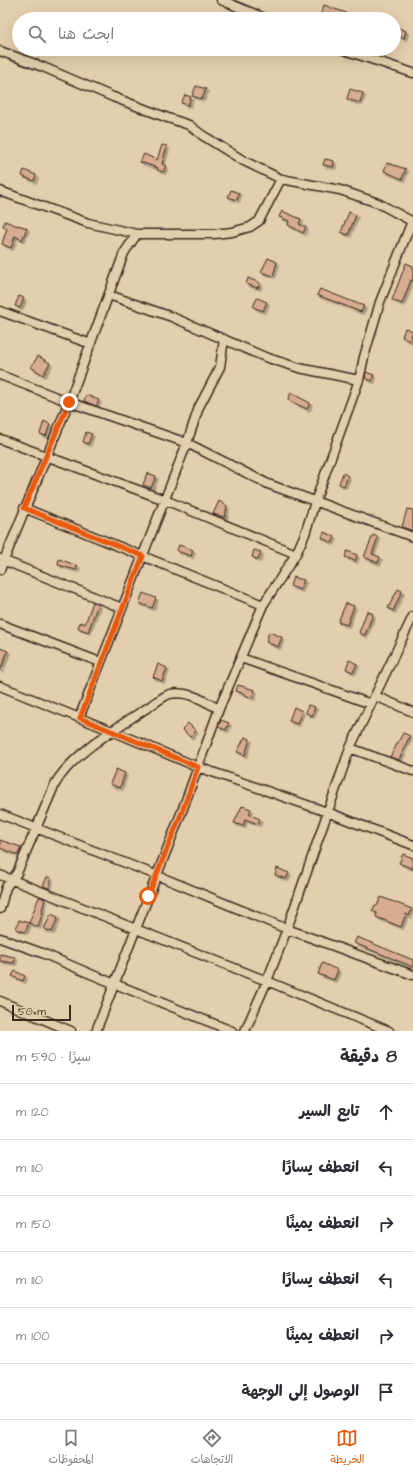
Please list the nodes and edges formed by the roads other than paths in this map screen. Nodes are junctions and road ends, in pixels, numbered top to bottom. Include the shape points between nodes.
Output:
1 (221, 0) edge
2 (249, 12) edge
3 (0, 51) edge
4 (12, 55) edge
5 (13, 56) edge
6 (362, 56) edge
7 (413, 73) edge
8 (281, 179) junction
9 (0, 191) edge
10 (413, 222) edge
11 (137, 234) junction
12 (109, 295) junction
13 (0, 312) edge
14 (224, 340) junction
15 (91, 344) junction
16 (0, 375) edge
17 (359, 380) junction
18 (69, 402) junction
19 (0, 439) edge
20 (187, 443) junction
21 (46, 456) junction
22 (165, 500) junction
23 (315, 502) junction
24 (24, 508) junction
25 (413, 537) edge
26 (296, 554) junction
27 (143, 556) junction
28 (2, 560) edge
29 (0, 570) edge
30 (263, 605) junction
31 (122, 608) junction
32 (413, 616) edge
33 (0, 624) edge
34 (410, 631) edge
35 (241, 658) junction
36 (100, 662) junction
37 (0, 686) edge
38 (376, 696) junction
39 (371, 704) junction
40 (219, 709) junction
41 (413, 712) edge
42 (80, 718) junction
43 (112, 730) junction
44 (350, 748) junction
45 (198, 767) junction
46 (413, 771) edge
47 (327, 812) junction
48 (0, 814) edge
49 (35, 828) junction
50 (413, 845) edge
51 (0, 875) edge
52 (156, 875) junction
53 (12, 879) junction
54 (0, 909) edge
55 (136, 928) junction
56 (287, 929) junction
57 (0, 938) edge
58 (413, 975) edge
59 (268, 981) junction
60 (114, 984) junction
61 (0, 1002) edge
62 (71, 1031) edge
63 (96, 1031) edge
64 (232, 1031) edge
65 (245, 1031) edge
66 (389, 1031) edge

1 - 2 street
3 - 4 street
5 - 8 street via 189,125 244,161
6 - 7 street
8 - 10 street via 340,190 378,203
8 - 11 street via 259,220 250,227 214,234
9 - 11 street via 88,223
10 - 17 street via 380,302
11 - 12 street via 124,253
12 - 14 street via 172,317
12 - 15 street
13 - 15 street
14 - 17 street via 299,368
14 - 20 street via 220,367 198,407
15 - 18 street
16 - 18 street
17 - 23 street
18 - 20 street
18 - 21 street
19 - 21 street
20 - 22 street
20 - 23 street via 268,484
21 - 22 street
21 - 24 street
22 - 26 street
22 - 27 street
23 - 25 street
23 - 26 street
24 - 27 street
24 - 28 street
26 - 30 street
27 - 30 street
27 - 31 street
28 - 29 street
28 - 31 street
30 - 35 street
31 - 36 street
32 - 34 street
33 - 36 street
34 - 38 street
35 - 39 street
35 - 40 street
36 - 42 street
37 - 42 street
38 - 39 street
38 - 41 street
39 - 44 street
40 - 43 street via 196,697 182,693 169,694
40 - 45 street
42 - 43 street
43 - 45 street
43 - 49 street via 60,774
44 - 46 street
44 - 47 street
45 - 47 street
45 - 52 street
47 - 50 street
47 - 56 street
48 - 49 street
49 - 52 street
49 - 53 street via 23,860
51 - 53 street
52 - 55 street
52 - 56 street
53 - 54 street via 4,893
53 - 55 street
55 - 59 street
55 - 60 street
56 - 58 street
56 - 59 street
57 - 60 street
59 - 65 street
59 - 66 street
60 - 63 street
60 - 64 street
61 - 62 street

